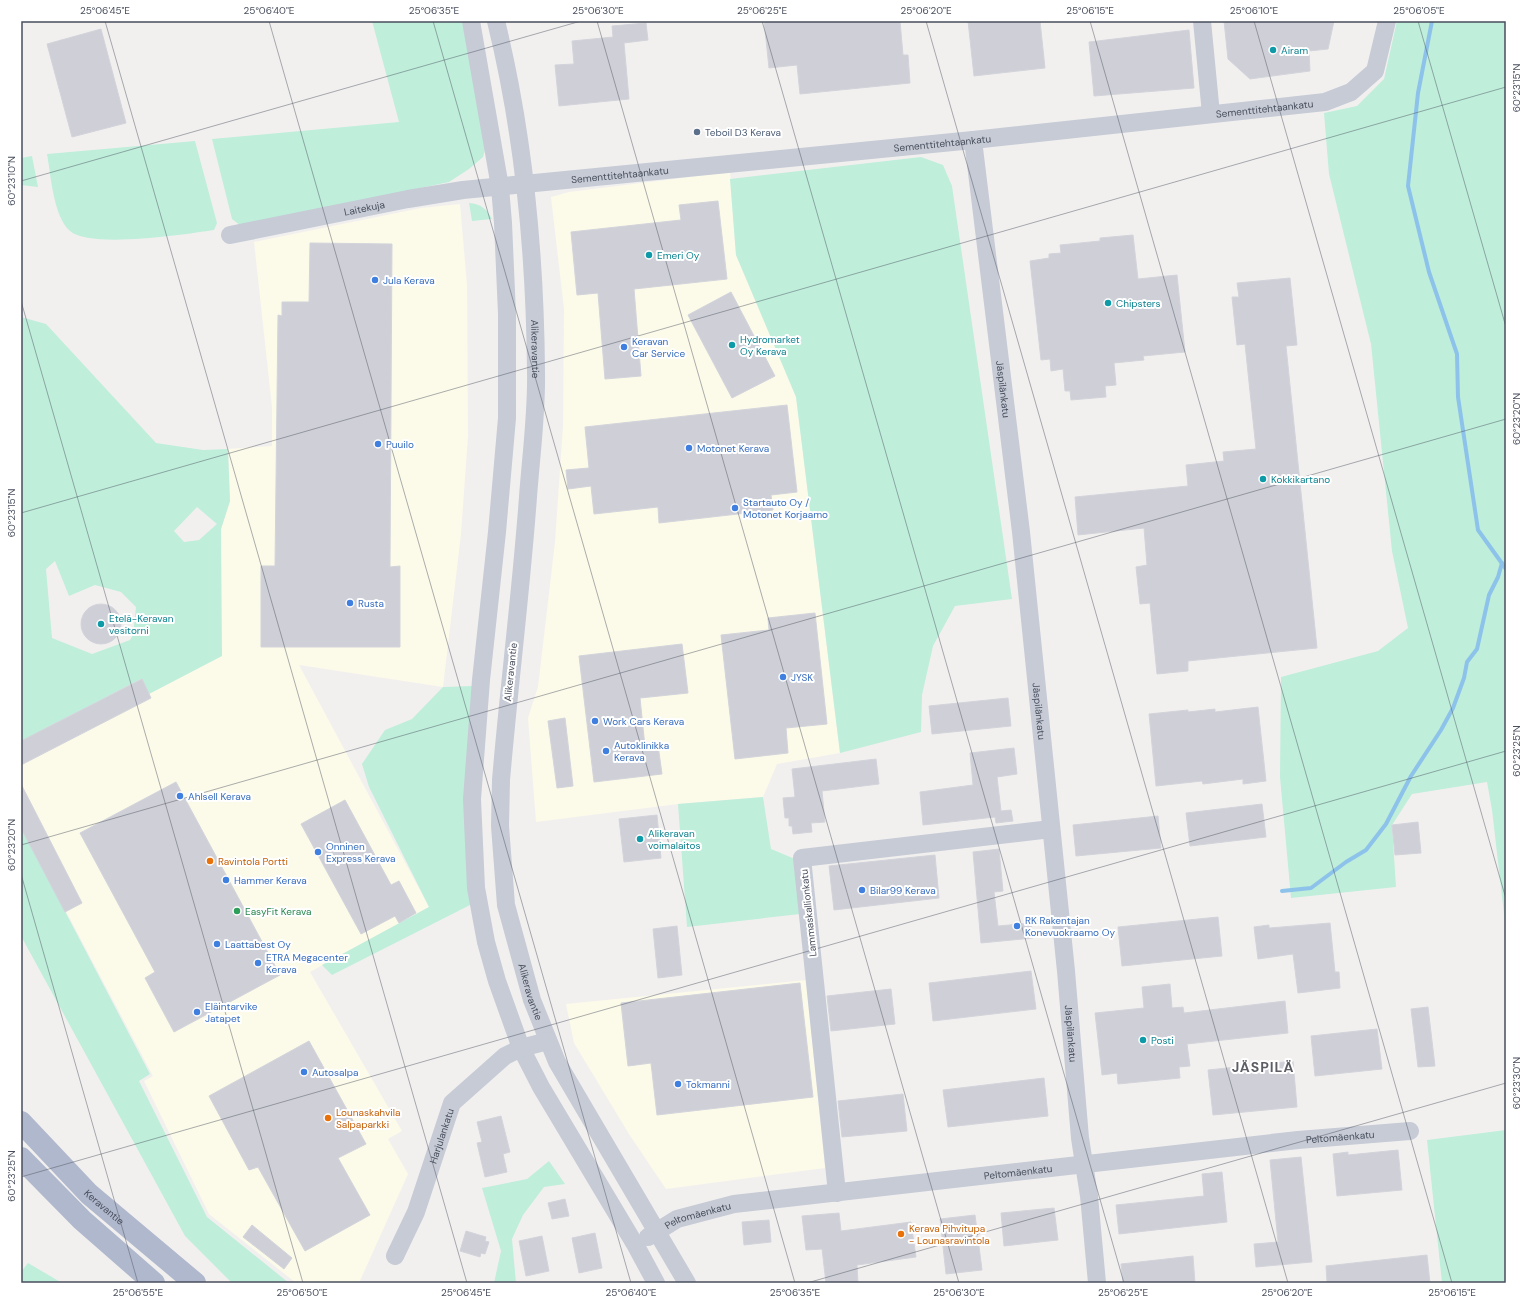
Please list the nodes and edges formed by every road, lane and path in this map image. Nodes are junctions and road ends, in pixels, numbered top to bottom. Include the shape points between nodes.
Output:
1 (471, 21) edge
2 (496, 21) edge
3 (1202, 21) edge
4 (1387, 21) edge
5 (1211, 114) junction
6 (974, 140) junction
7 (525, 185) junction
8 (500, 187) junction
9 (230, 235) dead end
10 (1051, 829) junction
11 (548, 1041) junction
12 (521, 1048) junction
13 (21, 1122) edge
14 (1410, 1131) dead end
15 (21, 1158) edge
16 (1083, 1166) junction
17 (837, 1193) junction
18 (656, 1231) junction
19 (636, 1246) junction
20 (395, 1256) dead end
21 (154, 1283) edge
22 (195, 1283) edge
23 (656, 1283) edge
24 (687, 1283) edge
25 (1097, 1283) edge

1 - 8 street
2 - 7 street, Alikeravantie via 522,147
3 - 5 street
4 - 5 street, Sementtitehtaankatu via 1375,70 1351,92 1325,102
5 - 6 street, Sementtitehtaankatu
6 - 7 street, Sementtitehtaankatu
6 - 10 street, Jäspilänkatu via 1021,532
7 - 8 street, Sementtitehtaankatu
7 - 11 street, Alikeravantie via 535,350 535,418 504,735 500,826 506,905 532,1000
8 - 9 street, Laitekuja via 408,199
8 - 12 street via 506,282 507,418 472,799 476,888 486,942
10 - 16 street, Jäspilänkatu
10 - 17 street, Lammaskallionkatu via 802,858
11 - 12 street, Harjulankatu
11 - 18 street, Alikeravantie via 557,1062
12 - 19 street via 540,1087
12 - 20 street, Harjulankatu via 505,1056 452,1102 416,1212
13 - 22 main road, Keravantie via 89,1194
14 - 16 street, Peltomäenkatu via 1298,1140
15 - 21 main road via 82,1220
16 - 17 street, Peltomäenkatu
16 - 25 street, Jäspilänkatu via 1089,1196
17 - 18 street, Peltomäenkatu via 734,1204 677,1219
18 - 19 street, Peltomäenkatu
18 - 24 street, Alikeravantie
19 - 23 street

